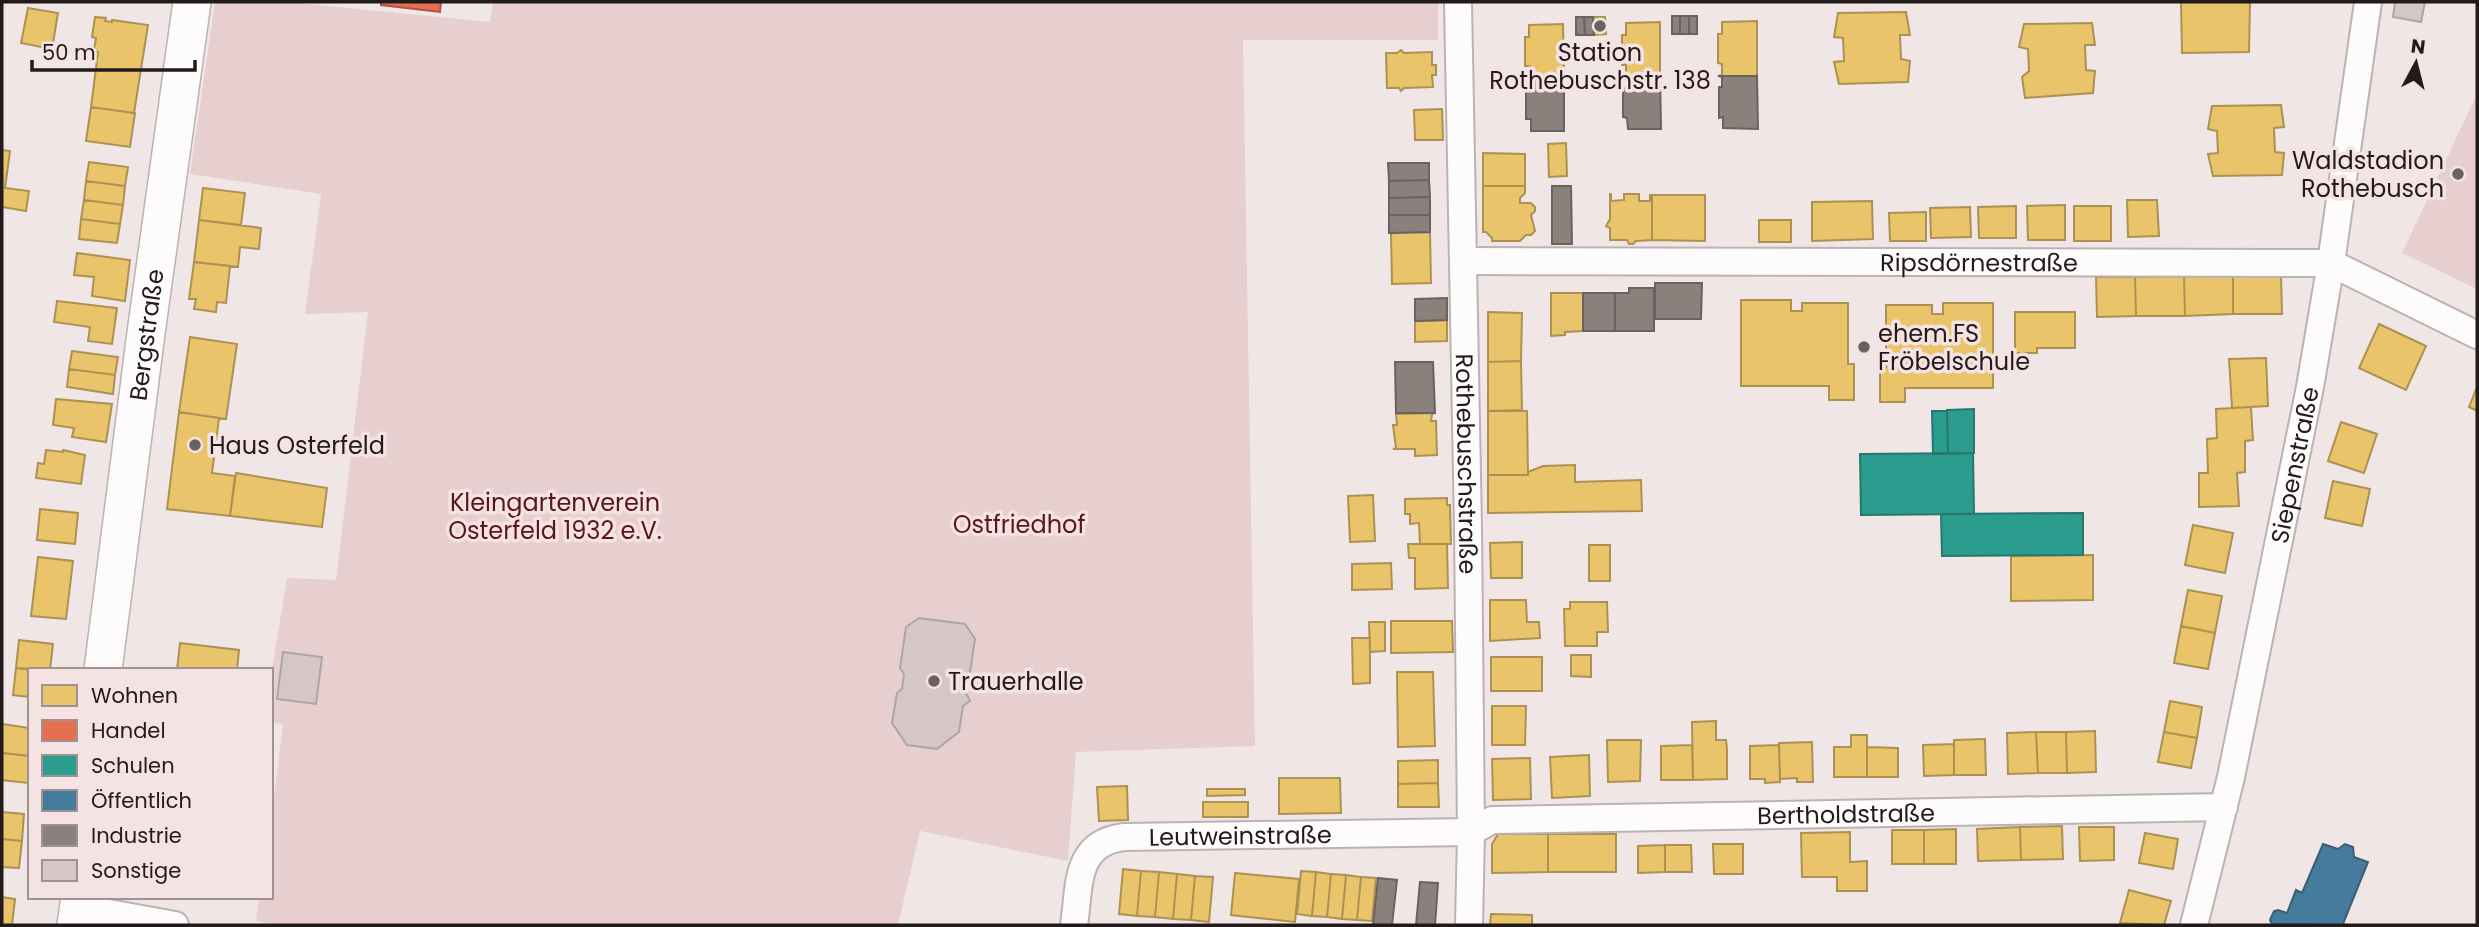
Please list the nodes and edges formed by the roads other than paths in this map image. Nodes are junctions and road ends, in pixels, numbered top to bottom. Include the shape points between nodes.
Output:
1 (192, 2) edge
2 (1458, 2) edge
3 (2368, 2) edge
4 (1463, 261) junction
5 (2331, 263) junction
6 (2477, 335) edge
7 (103, 668) edge
8 (2224, 807) junction
9 (1471, 832) junction
10 (78, 911) edge
11 (175, 925) edge
12 (1074, 925) edge
13 (1469, 925) edge
14 (2194, 925) edge

1 - 7 street, Bergstraße
2 - 4 street, Rothebuschstraße
3 - 5 street, Siepenstraße
4 - 5 street, Ripsdörnestraße
4 - 9 street, Rothebuschstraße
5 - 6 street, Ripsdörnestraße
5 - 8 street, Siepenstraße
8 - 9 street, Bertholdstraße via 1492,820
8 - 14 street, Siepenstraße
9 - 12 street, Leutweinstraße via 1113,839 1097,846 1084,863
9 - 13 street, Rothebuschstraße
10 - 11 street

